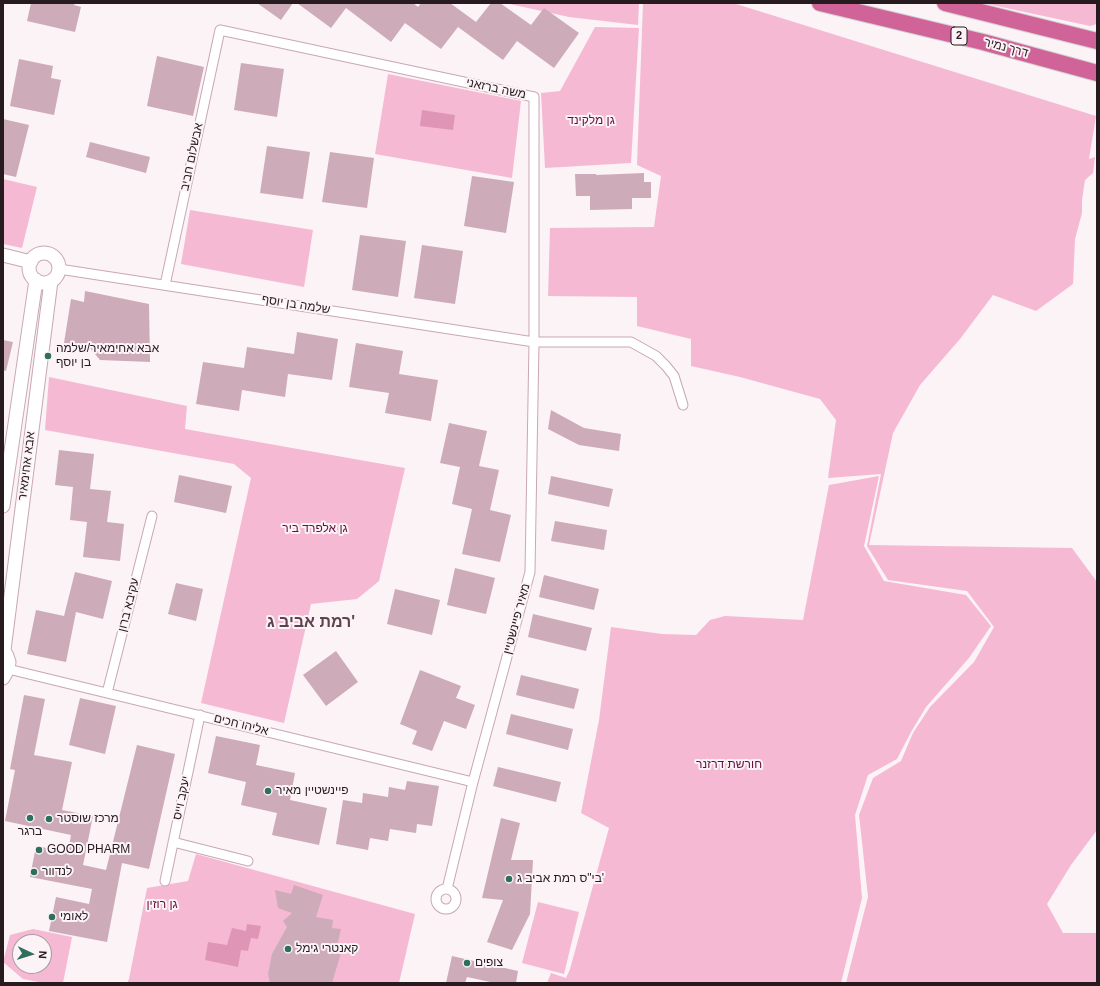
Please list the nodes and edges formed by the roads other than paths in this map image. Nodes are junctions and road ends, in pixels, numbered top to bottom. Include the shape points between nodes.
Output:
1 (820, 3) edge
2 (945, 3) edge
3 (220, 30) joint
4 (1097, 41) edge
5 (1097, 73) edge
6 (3, 255) edge
7 (30, 262) junction
8 (59, 269) junction
9 (36, 280) junction
10 (51, 281) junction
11 (165, 285) junction
12 (534, 342) junction
13 (683, 405) dead end
14 (3, 506) edge
15 (152, 516) dead end
16 (4, 649) edge
17 (6, 674) edge
18 (107, 693) junction
19 (200, 715) junction
20 (473, 782) junction
21 (173, 842) junction
22 (248, 861) dead end
23 (165, 881) dead end
24 (447, 889) dead end

1 - 5 highway, דרך נמיר / 2 via 983,42
2 - 4 highway, 2
3 - 11 street, אבשלום חביב
3 - 12 street, משה ברזאני via 534,97
6 - 7 street
7 - 8 street via 37,254 46,253 57,260
7 - 9 street via 30,272
8 - 10 street
8 - 11 street, שלמה בן יוסף
9 - 10 street via 43,283
9 - 14 street, אבא אחימאיר
10 - 16 street, אבא אחימאיר
11 - 12 street, שלמה בן יוסף
12 - 13 street, שלמה בן יוסף via 631,342 656,356 666,366 674,376
12 - 20 street, מאיר פיינשטיין via 530,572
15 - 18 street, עקיבא ברון
16 - 17 street, אבא אחימאיר via 9,662
17 - 18 street, אליהו חכים
18 - 19 street, אליהו חכים
19 - 20 street, אליהו חכים
19 - 21 street, יעקב וייס
20 - 24 street, מאיר פיינשטיין
21 - 22 street
21 - 23 street, יעקב וייס

